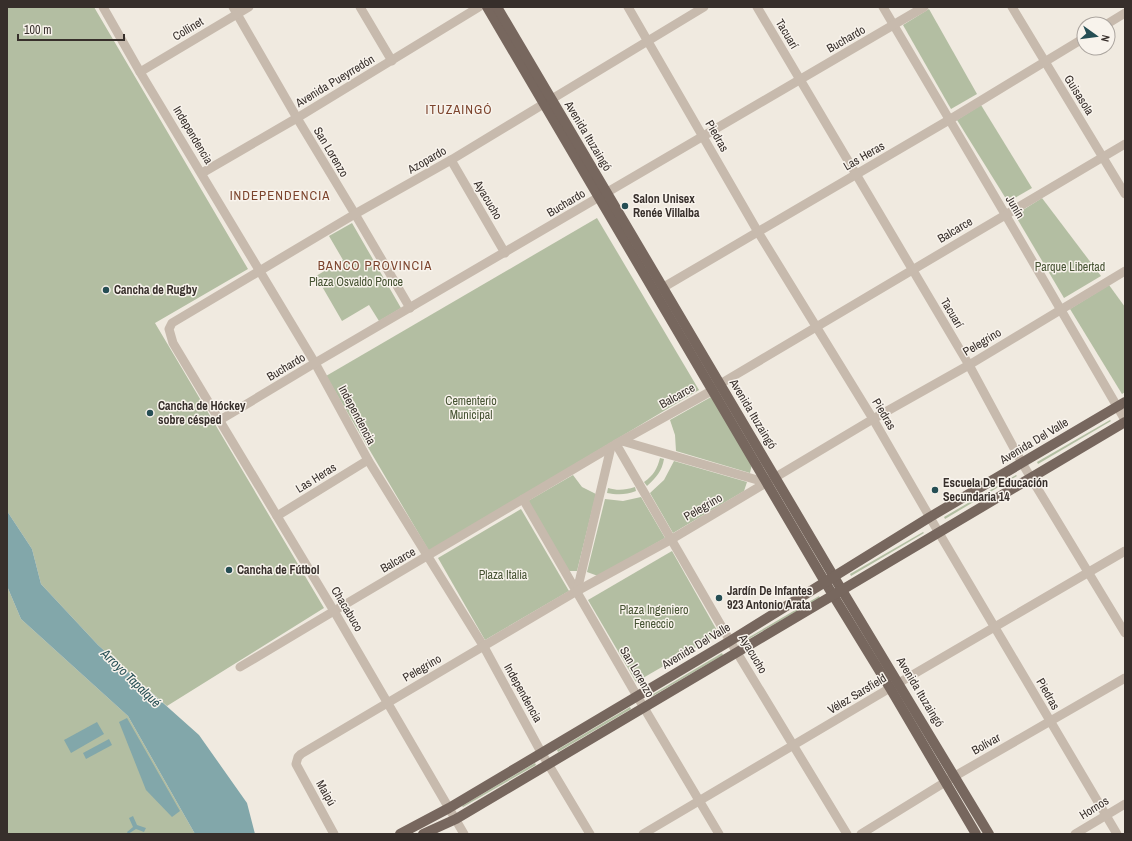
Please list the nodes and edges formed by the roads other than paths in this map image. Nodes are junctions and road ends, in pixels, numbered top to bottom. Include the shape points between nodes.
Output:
1 (103, 7) edge
2 (249, 7) edge
3 (360, 7) edge
4 (479, 7) edge
5 (486, 7) edge
6 (497, 7) edge
7 (628, 7) edge
8 (704, 7) edge
9 (757, 7) edge
10 (883, 7) edge
11 (924, 7) edge
12 (1012, 7) edge
13 (235, 10) edge
14 (1125, 13) edge
15 (1116, 18) edge
16 (894, 25) junction
17 (647, 40) junction
18 (1076, 43) edge
19 (392, 61) junction
20 (1045, 62) junction
21 (140, 72) junction
22 (801, 80) junction
23 (548, 102) junction
24 (297, 118) junction
25 (949, 120) junction
26 (704, 136) junction
27 (1125, 144) edge
28 (1103, 157) junction
29 (450, 160) junction
30 (202, 173) junction
31 (855, 175) junction
32 (1125, 194) edge
33 (603, 195) junction
34 (355, 214) junction
35 (1005, 214) junction
36 (758, 232) junction
37 (505, 253) junction
38 (912, 270) junction
39 (260, 271) junction
40 (1125, 271) edge
41 (659, 290) junction
42 (410, 308) junction
43 (1060, 309) junction
44 (817, 326) junction
45 (170, 336) joint
46 (315, 363) junction
47 (969, 365) junction
48 (716, 387) junction
49 (1121, 404) edge
50 (874, 419) junction
51 (220, 420) junction
52 (1125, 421) edge
53 (617, 444) junction
54 (368, 460) junction
55 (1022, 463) junction
56 (1031, 478) junction
57 (772, 480) junction
58 (523, 499) junction
59 (277, 516) junction
60 (930, 517) junction
61 (939, 533) junction
62 (672, 539) junction
63 (1125, 552) edge
64 (427, 557) junction
65 (1088, 573) junction
66 (830, 579) junction
67 (577, 591) junction
68 (838, 592) junction
69 (334, 611) junction
70 (995, 626) junction
71 (1125, 633) edge
72 (730, 641) junction
73 (484, 647) junction
74 (737, 652) junction
75 (240, 668) dead end
76 (1125, 678) edge
77 (894, 685) junction
78 (637, 696) junction
79 (387, 702) junction
80 (644, 708) junction
81 (1050, 721) junction
82 (794, 745) junction
83 (541, 752) junction
84 (296, 764) joint
85 (548, 764) junction
86 (955, 776) junction
87 (946, 782) junction
88 (700, 800) junction
89 (1125, 804) edge
90 (449, 808) junction
91 (1106, 815) junction
92 (456, 819) junction
93 (334, 834) edge
94 (400, 834) edge
95 (423, 834) edge
96 (432, 834) edge
97 (464, 834) edge
98 (590, 834) edge
99 (643, 834) edge
100 (719, 834) edge
101 (847, 834) edge
102 (861, 834) edge
103 (976, 834) edge
104 (989, 834) edge
105 (1076, 834) edge
106 (1117, 834) edge

1 - 21 street, Independencia
2 - 13 street, Collinet
3 - 19 street
4 - 19 street, Avenida Pueyrredón
5 - 23 main road, Avenida Ituzaingó
6 - 23 main road, Avenida Ituzaingó
7 - 17 street, Piedras
8 - 17 street, Azopardo
9 - 22 street, Tacuarí
10 - 16 street, Junín
11 - 16 street, Buchardo
12 - 20 street, Guisasola
13 - 21 street, Collinet
13 - 24 street, San Lorenzo
14 - 15 street
16 - 22 street, Buchardo
16 - 25 street, Junín
17 - 23 street, Azopardo
17 - 26 street, Piedras
18 - 20 street, Las Heras
19 - 24 street, Avenida Pueyrredón
20 - 25 street, Las Heras
20 - 28 street, Guisasola
21 - 30 street, Independencia
22 - 26 street, Buchardo
22 - 31 street, Tacuarí
23 - 29 street, Azopardo
23 - 33 main road, Avenida Ituzaingó
24 - 30 street, Avenida Pueyrredón
24 - 34 street, San Lorenzo
25 - 31 street, Las Heras
25 - 35 street, Junín
26 - 33 street, Buchardo
26 - 36 street, Piedras
27 - 28 street, Balcarce
28 - 32 street, Guisasola
28 - 35 street, Balcarce
29 - 34 street, Azopardo
29 - 37 street, Ayacucho
30 - 39 street, Independencia
31 - 36 street, Las Heras
31 - 38 street, Tacuarí
33 - 37 street, Buchardo
33 - 41 main road, Avenida Ituzaingó
34 - 39 street, Azopardo
34 - 42 street, San Lorenzo
35 - 38 street, Balcarce
35 - 43 street, Junín
36 - 41 street, Las Heras
36 - 44 street, Piedras
37 - 42 street, Buchardo
38 - 44 street, Balcarce
38 - 47 street, Tacuarí
39 - 45 street, Azopardo via 172,323
39 - 46 street, Independencia
40 - 43 street, Pelegrino
41 - 48 main road, Avenida Ituzaingó
42 - 46 street, Buchardo
43 - 47 street, Pelegrino
43 - 49 street, Junín
44 - 48 street, Balcarce
44 - 50 street, Piedras
45 - 51 street, Chacabuco
46 - 51 street, Buchardo
46 - 54 street, Independencia
47 - 50 street, Pelegrino
47 - 55 street, Tacuarí
48 - 53 street, Balcarce
48 - 57 main road, Avenida Ituzaingó
49 - 52 street, Junín
49 - 55 main road, Avenida Del Valle
50 - 57 street, Pelegrino
50 - 60 street, Piedras
51 - 59 street, Chacabuco
52 - 56 main road
53 - 57 street
53 - 58 street, Balcarce
53 - 62 street, Ayacucho
53 - 67 street
54 - 59 street, Las Heras
54 - 64 street, Independencia
55 - 56 street, Tacuarí
55 - 60 main road, Avenida Del Valle
56 - 61 main road
56 - 65 street, Tacuarí
57 - 62 street, Pelegrino
57 - 66 main road, Avenida Ituzaingó
58 - 64 street, Balcarce
58 - 67 street, San Lorenzo
59 - 69 street, Chacabuco
60 - 61 street, Piedras
60 - 66 main road, Avenida Del Valle
61 - 68 main road
61 - 70 street, Piedras
62 - 67 street, Pelegrino
62 - 72 street, Ayacucho
63 - 65 street, Vélez Sarsfield
64 - 69 street, Balcarce
64 - 73 street, Independencia
65 - 70 street, Vélez Sarsfield
65 - 71 street, Tacuarí
66 - 68 main road, Avenida Ituzaingó
66 - 72 main road, Avenida Del Valle
67 - 73 street, Pelegrino
67 - 78 street, San Lorenzo
68 - 74 main road
68 - 77 main road, Avenida Ituzaingó
69 - 75 street, Balcarce
69 - 79 street, Chacabuco
70 - 77 street, Vélez Sarsfield
70 - 81 street, Piedras
72 - 74 street, Ayacucho
72 - 78 main road, Avenida Del Valle
73 - 79 street, Pelegrino
73 - 83 street, Independencia
74 - 80 main road
74 - 82 street, Ayacucho
76 - 81 street, Bolívar
77 - 82 street, Vélez Sarsfield
77 - 86 main road, Avenida Ituzaingó
77 - 87 main road, Avenida Ituzaingó
78 - 80 street, San Lorenzo
78 - 83 main road, Avenida Del Valle
79 - 84 street, Pelegrino via 301,754
79 - 90 street, Chacabuco
80 - 85 main road
80 - 88 street, San Lorenzo
81 - 86 street, Bolívar
81 - 91 street, Piedras
82 - 88 street, Vélez Sarsfield
82 - 101 street, Ayacucho
83 - 85 street, Independencia
83 - 90 main road, Avenida Del Valle
84 - 93 street, Maipú
85 - 92 main road
85 - 98 street, Independencia
86 - 87 street, Bolívar
86 - 104 main road, Avenida Ituzaingó
87 - 102 street, Bolívar
87 - 103 main road, Avenida Ituzaingó
88 - 99 street, Vélez Sarsfield
88 - 100 street, San Lorenzo
89 - 91 street, Hornos
90 - 92 street, Chacabuco
90 - 94 main road, Avenida Del Valle
91 - 105 street, Hornos
91 - 106 street, Piedras
92 - 95 main road
92 - 96 street
92 - 97 street, Chacabuco

